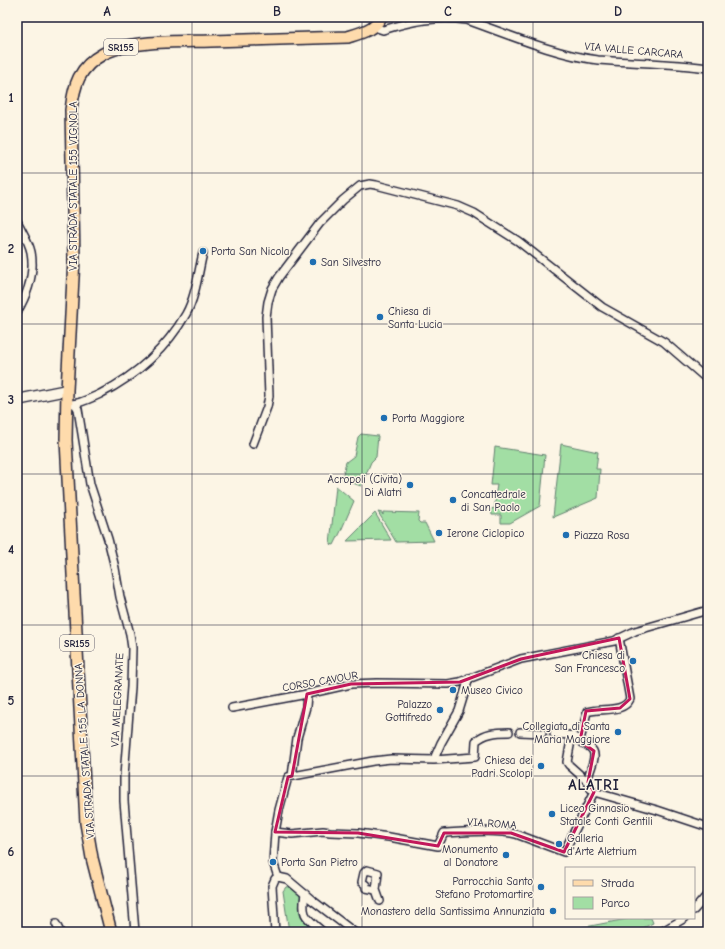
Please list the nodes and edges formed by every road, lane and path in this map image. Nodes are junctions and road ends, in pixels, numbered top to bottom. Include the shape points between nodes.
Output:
1 (381, 17) edge
2 (374, 26) junction
3 (708, 68) edge
4 (17, 221) edge
5 (203, 253) dead end
6 (17, 312) edge
7 (69, 352) joint
8 (708, 380) edge
9 (67, 390) junction
10 (17, 400) edge
11 (71, 404) junction
12 (253, 444) dead end
13 (708, 610) edge
14 (619, 638) junction
15 (469, 678) junction
16 (307, 694) junction
17 (232, 708) dead end
18 (509, 732) dead end
19 (522, 732) dead end
20 (542, 733) tunnel mouth
21 (554, 734) tunnel mouth
22 (572, 735) junction
23 (580, 740) junction
24 (434, 759) junction
25 (292, 776) junction
26 (588, 782) junction
27 (594, 792) junction
28 (708, 827) edge
29 (275, 832) junction
30 (278, 877) junction
31 (376, 890) dead end
32 (305, 894) junction
33 (708, 894) edge
34 (380, 901) dead end
35 (695, 909) edge
36 (683, 919) edge
37 (56, 924) dead end
38 (60, 932) edge
39 (111, 932) edge
40 (135, 932) edge
41 (275, 932) edge
42 (323, 932) edge
43 (354, 932) edge
44 (661, 932) edge

1 - 2 main road, VIA STRADA STATALE 155 VIGNOLA / SR155
2 - 3 street, VIA VALLE CARCARA via 383,30 423,20 467,20 536,44 598,60
2 - 7 main road, VIA STRADA STATALE 155 VIGNOLA / SR155 via 363,33 348,36 136,45 116,48 89,64 79,77 72,110 74,259
4 - 6 street via 28,242 32,260 25,299
5 - 11 street via 192,301 166,343 131,375 94,397
7 - 9 main road, VIA STRADA STATALE 155 LA DONNA / SR155
8 - 12 street via 664,342 602,307 518,241 468,210 370,184 360,186 352,192 320,223 272,289 266,317 269,396
9 - 10 main road
9 - 11 main road, VIA STRADA STATALE 155 LA DONNA / SR155
11 - 39 main road, VIA STRADA STATALE 155 LA DONNA / SR155 via 66,440 86,824
11 - 40 street, VIA MELEGRANATE via 78,409 90,484 108,539 132,648 124,801
13 - 14 street, CORSO CAVOUR via 635,630
14 - 15 street, CORSO CAVOUR via 521,658
14 - 23 street via 629,701 626,706 620,708 587,712
15 - 16 street, CORSO CAVOUR via 448,684 350,684
15 - 24 street via 459,711
16 - 17 street, CORSO CAVOUR
16 - 25 street via 306,707 296,738
18 - 24 street via 481,736 476,741 475,756
19 - 20 street
21 - 22 street
22 - 23 street
22 - 26 street via 567,762
23 - 26 street via 594,751
24 - 25 street via 373,761
25 - 29 street via 288,777 284,790
26 - 27 street
27 - 28 street
27 - 29 street, VIA ROMA via 564,852 511,833 444,833 438,846 358,833
29 - 30 street via 273,862
30 - 32 street via 288,879
30 - 41 street via 272,886
31 - 34 street
32 - 42 street via 305,916
32 - 43 street
33 - 35 street
36 - 44 street
37 - 38 street

